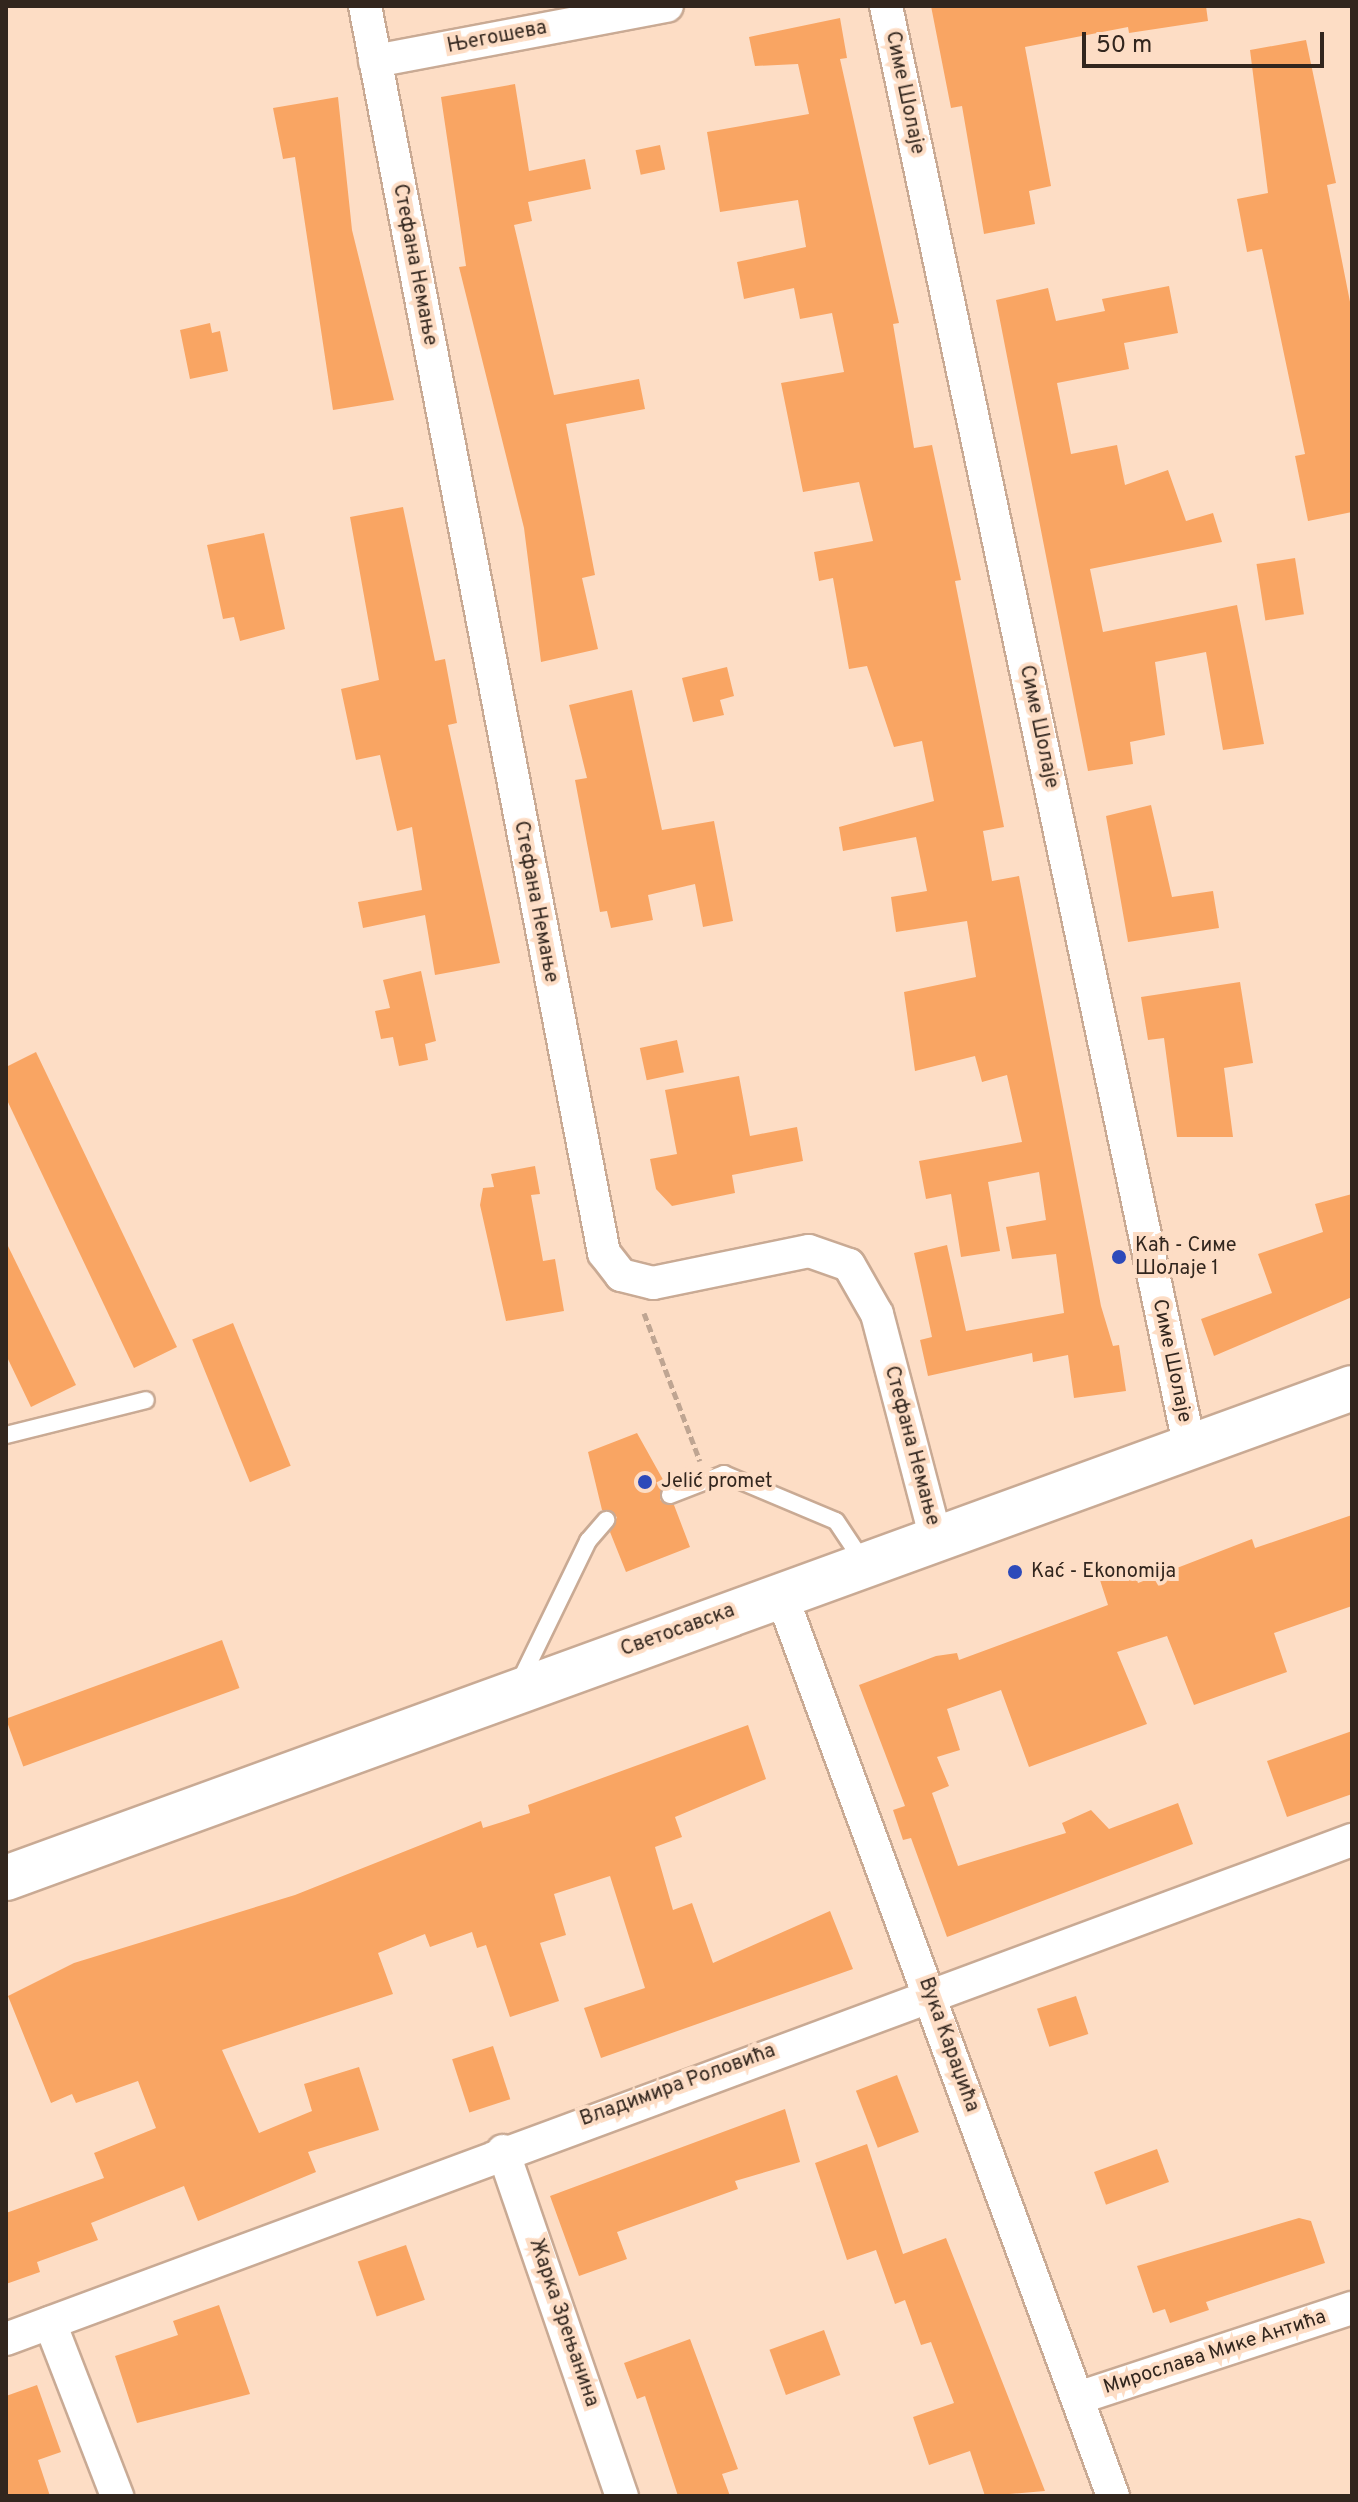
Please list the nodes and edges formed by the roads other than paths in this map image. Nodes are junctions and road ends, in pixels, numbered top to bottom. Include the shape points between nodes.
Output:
1 (365, 6) edge
2 (667, 6) edge
3 (886, 6) edge
4 (375, 61) junction
5 (1352, 1388) edge
6 (146, 1400) dead end
7 (6, 1435) edge
8 (1190, 1448) junction
9 (670, 1495) dead end
10 (606, 1520) dead end
11 (936, 1539) junction
12 (864, 1563) junction
13 (781, 1594) junction
14 (516, 1690) junction
15 (1352, 1840) edge
16 (6, 1878) edge
17 (929, 1992) junction
18 (503, 2151) junction
19 (1352, 2308) edge
20 (50, 2323) junction
21 (6, 2339) edge
22 (1078, 2398) junction
23 (117, 2496) edge
24 (622, 2496) edge
25 (1113, 2496) edge

1 - 4 street, Стефана Немање
2 - 4 street, Његошева
3 - 8 street, Симе Шолаје
4 - 11 street, Стефана Немање via 599,1239 612,1265 633,1282 686,1281 809,1251 849,1265 877,1314
5 - 8 main road, Светосавска
6 - 7 lane
8 - 11 main road, Светосавска
9 - 12 lane via 724,1474 836,1521
10 - 14 lane via 588,1541
11 - 12 main road, Светосавска
12 - 13 main road, Светосавска
13 - 14 main road, Светосавска
13 - 17 street, Вука Караџића
14 - 16 main road, Светосавска
15 - 17 street, Владимира Роловића
17 - 18 street, Владимира Роловића
17 - 22 street, Вука Караџића
18 - 20 street, Владимира Роловића
18 - 24 street, Жарка Зрењанина
19 - 22 street, Мирослава Мике Антића
20 - 21 street, Владимира Роловића
20 - 23 street
22 - 25 street, Вука Караџића

